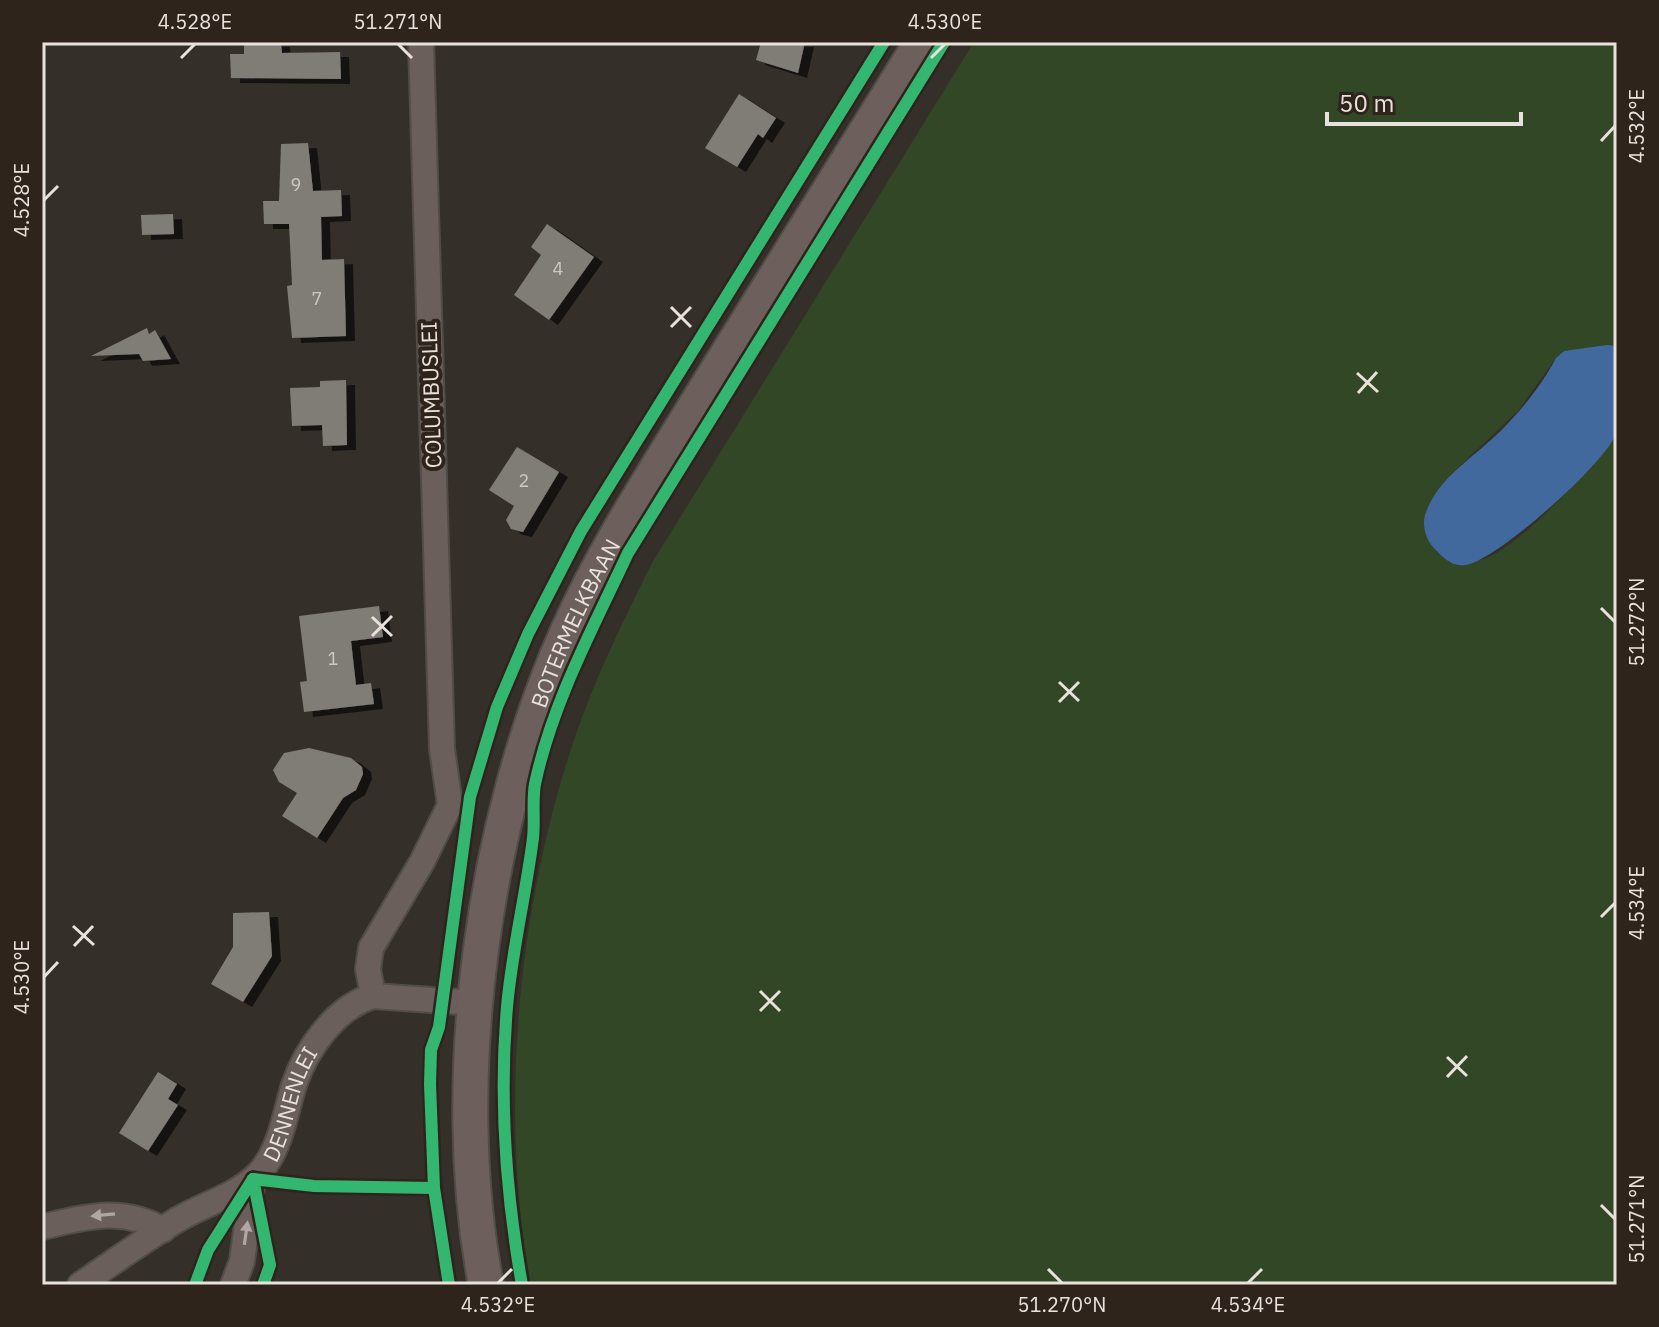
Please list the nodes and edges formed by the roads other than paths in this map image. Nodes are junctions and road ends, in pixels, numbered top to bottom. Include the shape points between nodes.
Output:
1 (421, 42) edge
2 (922, 42) edge
3 (373, 996) junction
4 (476, 1003) junction
5 (253, 1179) junction
6 (42, 1227) edge
7 (163, 1230) junction
8 (80, 1285) edge
9 (233, 1285) edge
10 (486, 1285) edge

1 - 3 street, COLUMBUSLEI via 442,749 450,805 371,948
2 - 4 main road, BOTERMELKBAAN via 613,541 567,633 509,805
3 - 4 street
3 - 5 street, DENNENLEI via 338,1016 314,1045 295,1082 282,1135
4 - 10 main road, BOTERMELKBAAN via 470,1084 474,1191
5 - 7 street, DENNENLEI
9 -> 5 street via 242,1261
7 -> 6 street via 139,1217 107,1213
7 - 8 street, DENNENLEI

